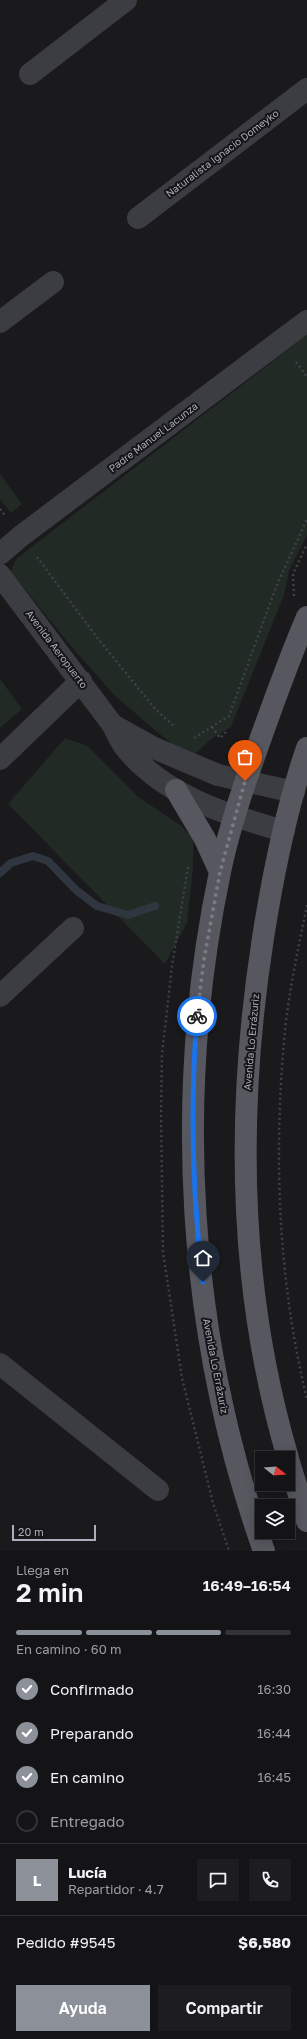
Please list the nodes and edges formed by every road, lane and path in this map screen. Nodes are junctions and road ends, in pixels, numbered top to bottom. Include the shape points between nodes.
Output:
1 (126, 0) edge
2 (30, 74) dead end
3 (307, 89) edge
4 (138, 218) dead end
5 (53, 282) dead end
6 (0, 322) edge
7 (307, 322) edge
8 (294, 360) dead end
9 (307, 377) edge
10 (0, 509) edge
11 (307, 519) edge
12 (21, 536) junction
13 (307, 544) edge
14 (0, 554) edge
15 (0, 575) edge
16 (304, 625) edge
17 (81, 681) junction
18 (112, 724) junction
19 (212, 727) junction
20 (177, 728) dead end
21 (226, 732) dead end
22 (188, 735) dead end
23 (307, 748) edge
24 (0, 759) edge
25 (245, 781) junction
26 (176, 790) junction
27 (294, 792) junction
28 (234, 817) junction
29 (284, 831) junction
30 (220, 872) junction
31 (307, 905) edge
32 (73, 928) dead end
33 (0, 996) edge
34 (0, 1364) edge
35 (307, 1399) edge
36 (286, 1451) edge
37 (295, 1482) edge
38 (158, 1490) dead end
39 (307, 1521) edge
40 (264, 1551) edge

1 - 2 street
3 - 4 street, Naturalista Ignacio Domeyko
5 - 6 street
7 - 12 street, Padre Manuel Lacunza
8 - 9 path
10 - 12 path
11 - 19 path via 276,587 229,716
12 - 14 street, Padre Manuel Lacunza
12 - 20 path via 155,709
13 - 16 path via 293,574 294,594
15 - 17 street, Avenida Aeropuerto
16 - 25 main road, Avenida Lo Errázuriz
17 - 18 street, Avenida Aeropuerto
17 - 24 street
18 - 25 street, Avenida Aeropuerto via 161,751 218,775
18 - 26 street, Avenida Aeropuerto via 123,745 139,762
19 - 21 path via 220,738
19 - 22 path via 194,738
23 - 27 main road, Avenida Lo Errázuriz
25 - 27 street, Avenida Aeropuerto
25 - 28 main road, Avenida Lo Errázuriz
26 - 28 street, Avenida Aeropuerto
26 - 30 main road via 205,839
27 - 29 main road, Avenida Lo Errázuriz
28 - 29 street, Avenida Aeropuerto
28 - 30 main road, Avenida Lo Errázuriz
29 - 36 main road, Avenida Lo Errázuriz via 272,885 252,1014 247,1071 246,1197 256,1314 267,1377
30 - 40 main road, Avenida Lo Errázuriz via 204,959 198,1010 192,1110 193,1176 200,1257 216,1369 242,1482
31 - 35 path via 286,1020 281,1078 280,1192 290,1308
32 - 33 street
34 - 38 street
37 - 39 main road, Avenida Lo Errázuriz

